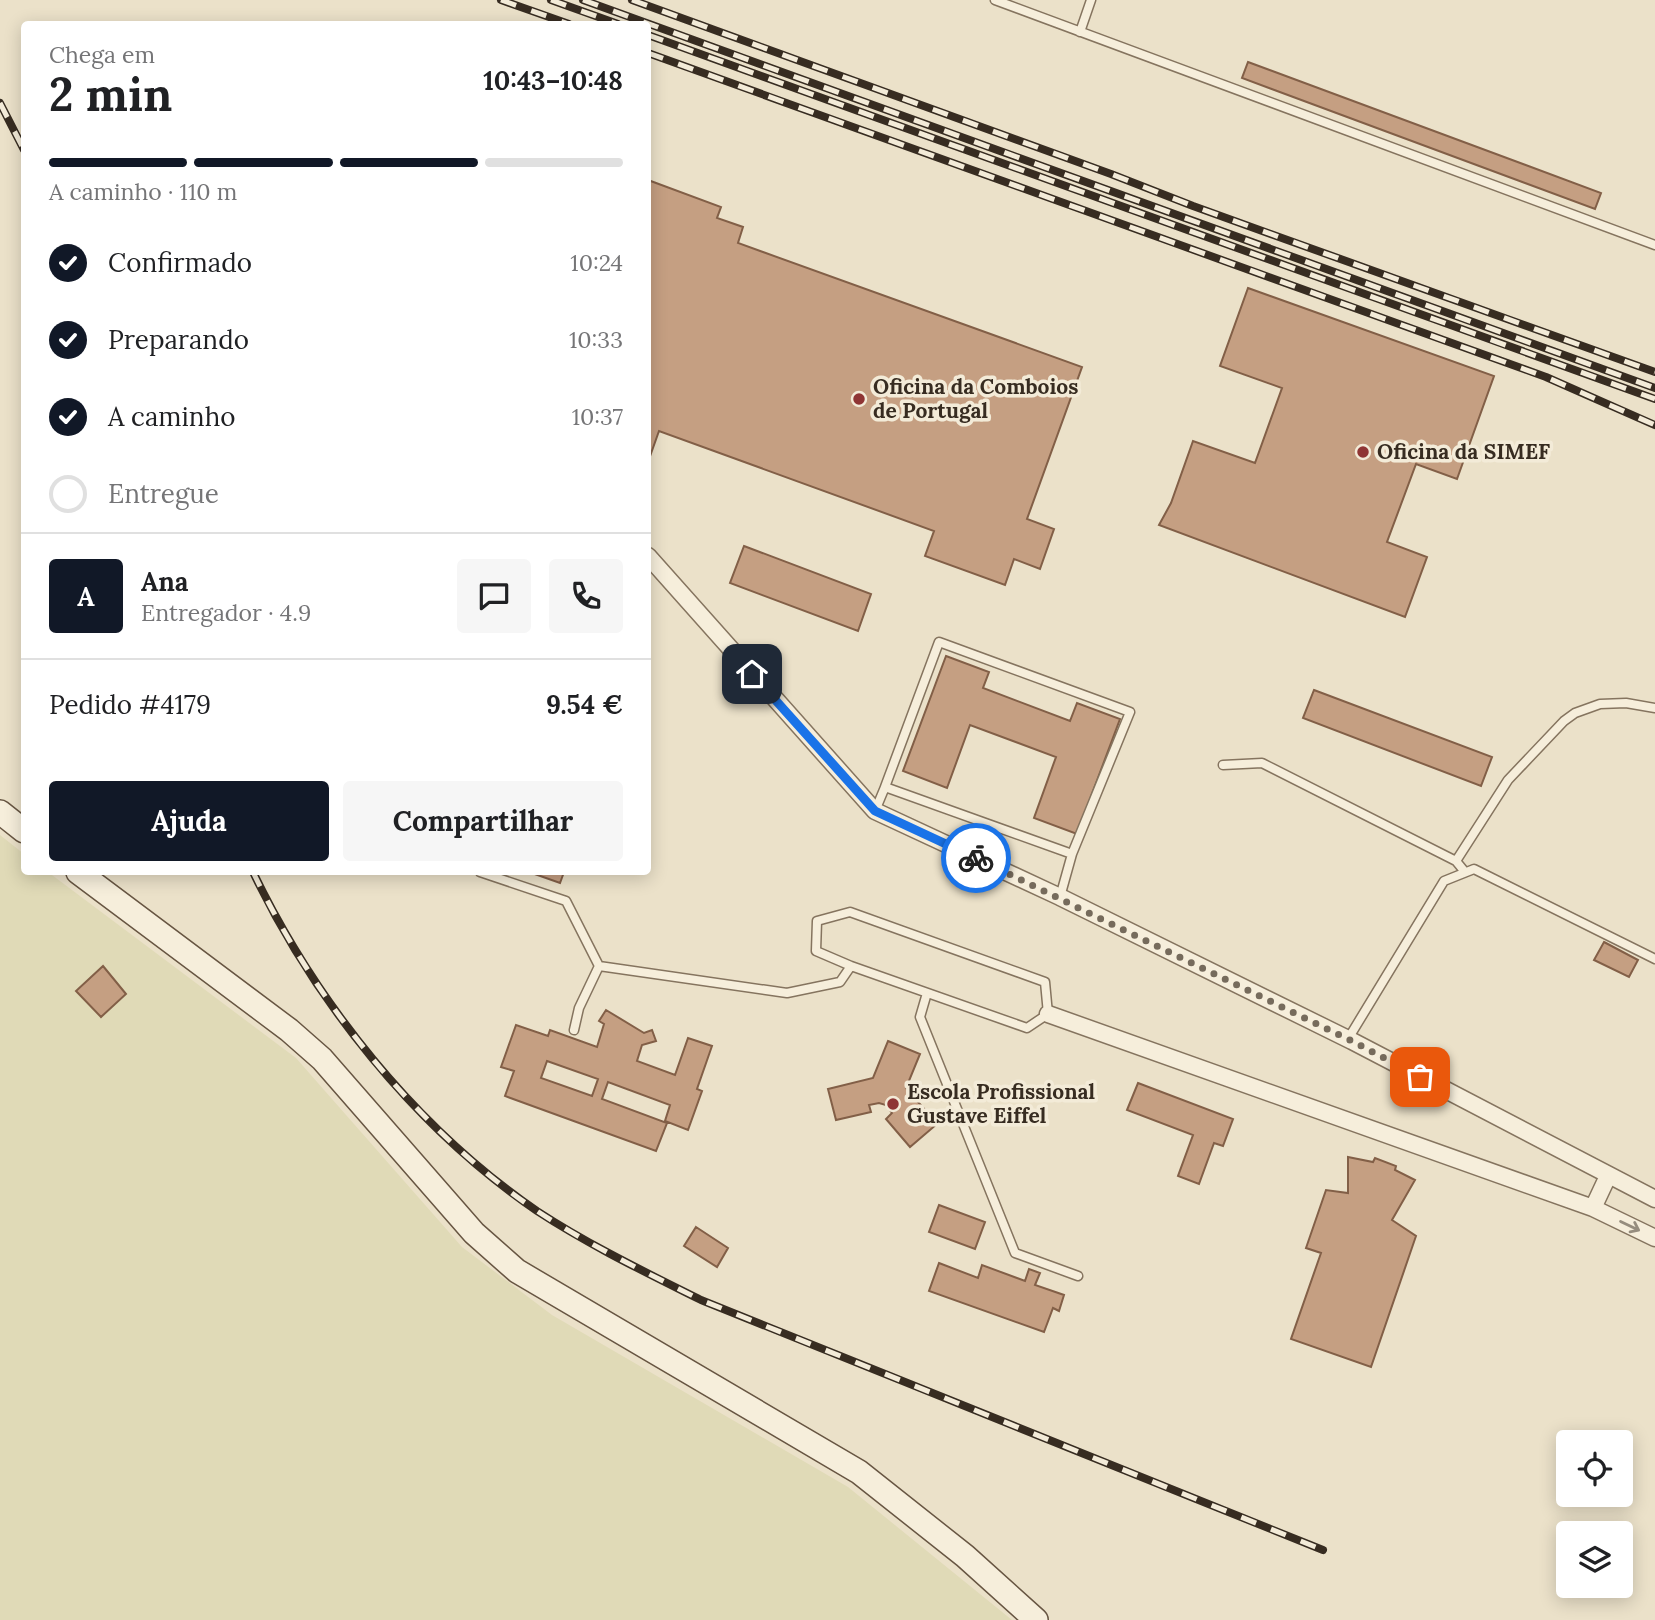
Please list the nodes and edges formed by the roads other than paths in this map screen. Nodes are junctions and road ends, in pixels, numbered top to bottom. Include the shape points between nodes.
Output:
1 (995, 0) edge
2 (1091, 0) edge
3 (1080, 32) junction
4 (1655, 245) edge
5 (651, 559) edge
6 (1655, 708) edge
7 (1223, 765) dead end
8 (885, 787) junction
9 (875, 811) junction
10 (0, 812) edge
11 (21, 829) edge
12 (1072, 854) junction
13 (1456, 861) junction
14 (1465, 872) junction
15 (83, 875) edge
16 (489, 875) edge
17 (1060, 897) junction
18 (1655, 959) edge
19 (599, 966) junction
20 (851, 967) junction
21 (927, 993) junction
22 (1048, 1014) junction
23 (574, 1030) dead end
24 (1348, 1039) junction
25 (1608, 1176) junction
26 (1655, 1199) edge
27 (1593, 1208) junction
28 (1655, 1238) edge
29 (1078, 1276) dead end
30 (1036, 1620) edge

1 - 3 lane
2 - 3 lane
3 - 4 lane
5 - 9 street
6 - 13 lane via 1600,704 1564,721 1508,780
7 - 13 lane via 1262,763
8 - 9 lane
8 - 12 lane
8 - 12 lane via 939,642 952,646 1130,712
9 - 17 street
10 - 11 street
12 - 17 lane
13 - 14 lane
14 - 18 lane via 1474,869
14 - 24 lane via 1444,881
15 - 30 street via 322,1059 474,1233 517,1271 859,1472 965,1556
16 - 19 lane via 566,901
17 - 24 street
19 - 20 lane via 787,993 840,982
19 - 23 lane
20 - 21 lane
20 - 22 lane via 816,951 817,921 850,912 1045,982
21 - 22 lane via 1027,1028
21 - 29 lane via 920,1017 1015,1253
22 - 27 street
24 - 25 street
25 - 26 street
25 - 27 street
27 -> 28 street

